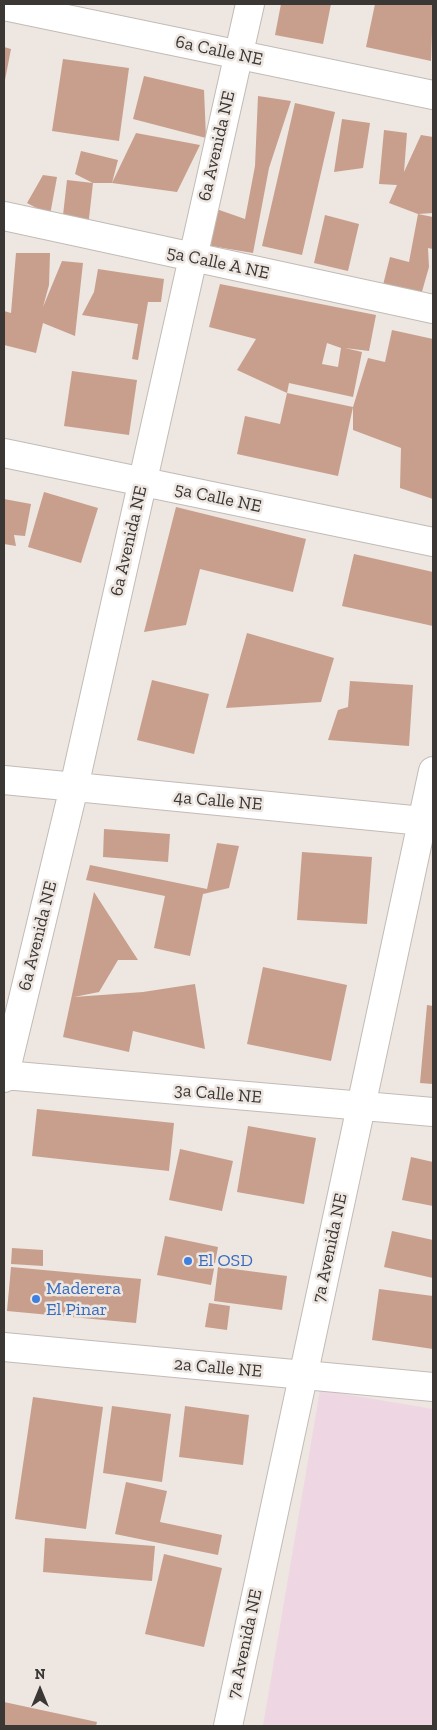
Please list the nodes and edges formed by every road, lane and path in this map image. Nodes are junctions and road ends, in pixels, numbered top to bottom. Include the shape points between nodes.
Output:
1 (250, 4) edge
2 (4, 6) edge
3 (238, 55) junction
4 (433, 95) edge
5 (4, 216) edge
6 (193, 258) junction
7 (433, 309) edge
8 (4, 453) edge
9 (143, 482) junction
10 (433, 542) edge
11 (433, 771) edge
12 (4, 780) edge
13 (74, 787) junction
14 (428, 821) edge
15 (4, 1076) edge
16 (361, 1106) junction
17 (433, 1112) edge
18 (4, 1347) edge
19 (303, 1376) junction
20 (433, 1387) edge
21 (228, 1726) edge

1 - 3 street, 6a Avenida NE
2 - 3 street, 6a Calle NE
3 - 4 street, 6a Calle NE
3 - 6 street, 6a Avenida NE
5 - 6 street, 5a Calle A NE
6 - 7 street, 5a Calle A NE
6 - 9 street, 6a Avenida NE
8 - 9 street, 5a Calle NE
9 - 10 street, 5a Calle NE
9 - 13 street, 6a Avenida NE
11 - 14 street, 7a Avenida NE
12 - 13 street, 4a Calle NE
13 - 14 street, 4a Calle NE
13 - 15 street, 6a Avenida NE
14 - 16 street, 7a Avenida NE
15 - 16 street, 3a Calle NE
16 - 17 street, 3a Calle NE
16 - 19 street, 7a Avenida NE
18 - 19 street, 2a Calle NE
19 - 20 street, 2a Calle NE
19 - 21 street, 7a Avenida NE

